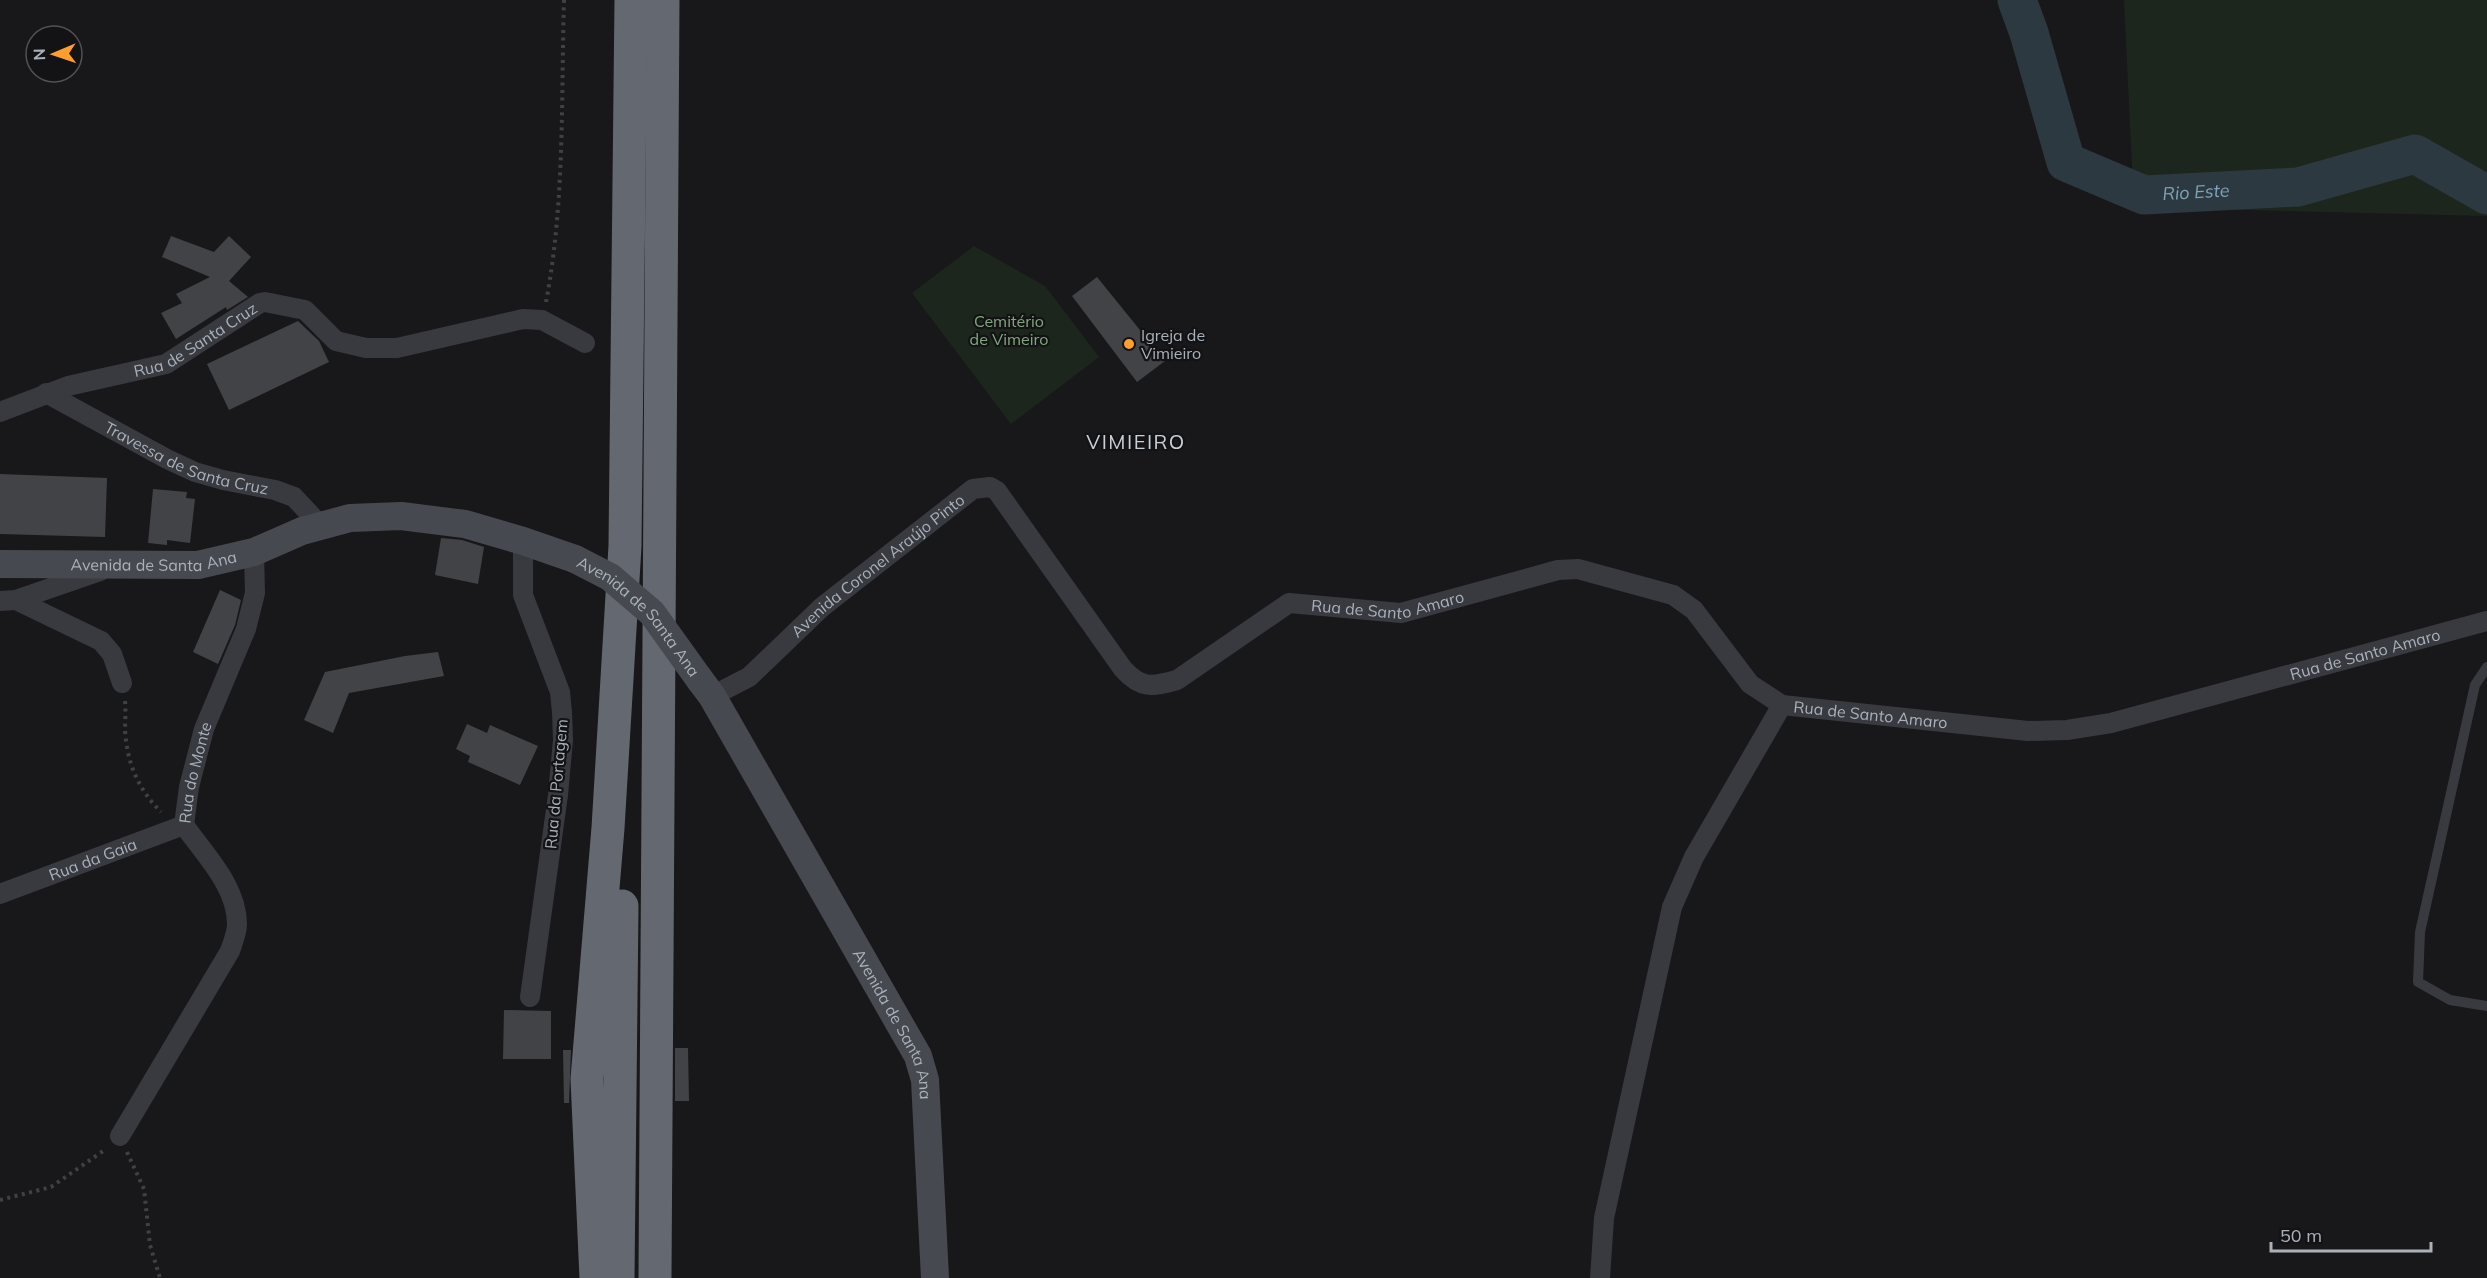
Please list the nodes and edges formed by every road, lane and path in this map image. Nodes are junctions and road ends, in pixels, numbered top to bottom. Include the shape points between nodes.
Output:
1 (564, 0) edge
2 (631, 0) edge
3 (663, 0) edge
4 (542, 320) junction
5 (585, 343) dead end
6 (46, 393) junction
7 (0, 412) edge
8 (321, 526) junction
9 (523, 541) junction
10 (254, 552) junction
11 (0, 564) edge
12 (121, 564) junction
13 (8, 600) edge
14 (2487, 621) edge
15 (2487, 668) edge
16 (122, 683) joint
17 (1143, 685) joint
18 (706, 688) junction
19 (1782, 705) junction
20 (659, 823) junction
21 (181, 826) junction
22 (608, 828) junction
23 (0, 894) edge
24 (530, 998) dead end
25 (2487, 1006) edge
26 (120, 1136) junction
27 (0, 1200) edge
28 (160, 1278) edge
29 (596, 1278) edge
30 (618, 1278) edge
31 (637, 1278) edge
32 (655, 1278) edge
33 (935, 1278) edge
34 (1600, 1278) edge

1 - 4 path via 562,170 555,254
2 - 22 highway via 625,546
3 - 20 highway
4 - 5 street
4 - 6 street, Rua de Santa Cruz via 523,319 398,348 366,348 336,341 305,310 260,303 166,364
6 - 7 street, Rua de Santa Cruz
6 - 8 street, Travessa de Santa Cruz via 195,471 294,497
8 - 9 street, Avenida de Santa Ana via 350,518 401,516 465,524
8 - 10 street, Avenida de Santa Ana
9 - 18 street, Avenida de Santa Ana, bridge via 575,559 610,577 652,613
9 - 24 street, Rua da Portagem via 523,595 560,692 562,721 558,795
10 - 12 street, Avenida de Santa Ana via 198,565
10 - 21 street, Rua do Monte via 255,593 246,629 204,729
11 - 12 street, Avenida de Santa Ana
12 - 13 street
13 - 16 street via 101,641 112,654
14 - 19 street, Rua de Santo Amaro via 2111,723 2067,730 2028,731
15 - 25 lane via 2475,685 2422,921 2418,982 2450,1000
16 - 21 path via 130,767 145,793
17 - 18 street, Avenida Coronel Araújo Pinto via 1122,669 997,491 982,487 973,489 822,607 749,677
17 - 19 street, Rua de Santo Amaro via 1177,680 1289,603 1401,613 1558,570 1578,569 1673,595 1694,610 1750,684
18 - 33 street, Avenida de Santa Ana via 918,1056 925,1080
19 - 34 street via 1694,857 1672,907 1604,1218
20 - 31 highway via 638,926
20 - 32 highway
21 - 23 street, Rua da Gaia
21 - 26 street, Rua do Monte via 230,891 237,925 230,951
22 - 29 highway via 587,1079
22 - 30 highway via 622,890
26 - 27 path via 100,1156 51,1187
26 - 28 path via 144,1189 150,1245

